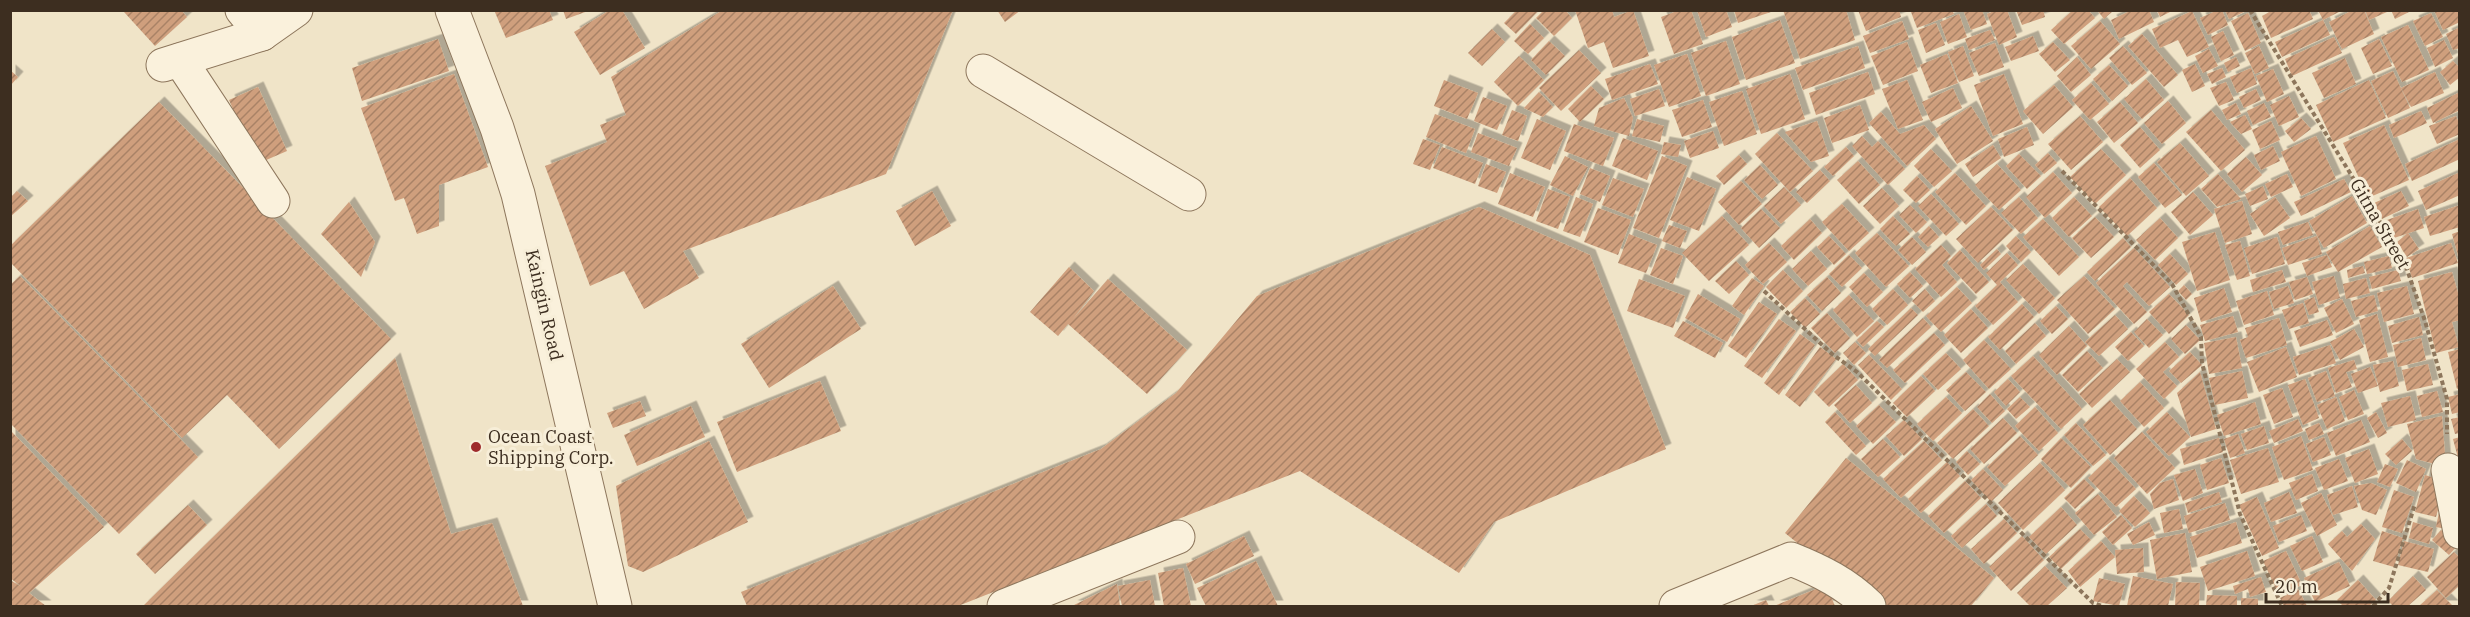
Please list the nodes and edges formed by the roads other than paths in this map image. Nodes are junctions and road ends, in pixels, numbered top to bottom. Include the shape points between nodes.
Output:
1 (296, 10) edge
2 (452, 10) edge
3 (252, 22) edge
4 (983, 70) dead end
5 (1189, 194) dead end
6 (273, 201) dead end
7 (2448, 470) road end
8 (2460, 532) edge
9 (1178, 537) dead end
10 (615, 606) edge
11 (1004, 606) edge
12 (1676, 606) edge
13 (1869, 606) edge

1 - 3 street
2 - 10 street, Kaingin Road via 518,194
3 - 6 street via 172,63
4 - 5 street
7 - 8 street
9 - 11 street
12 - 13 street via 1791,560 1820,570 1854,591

